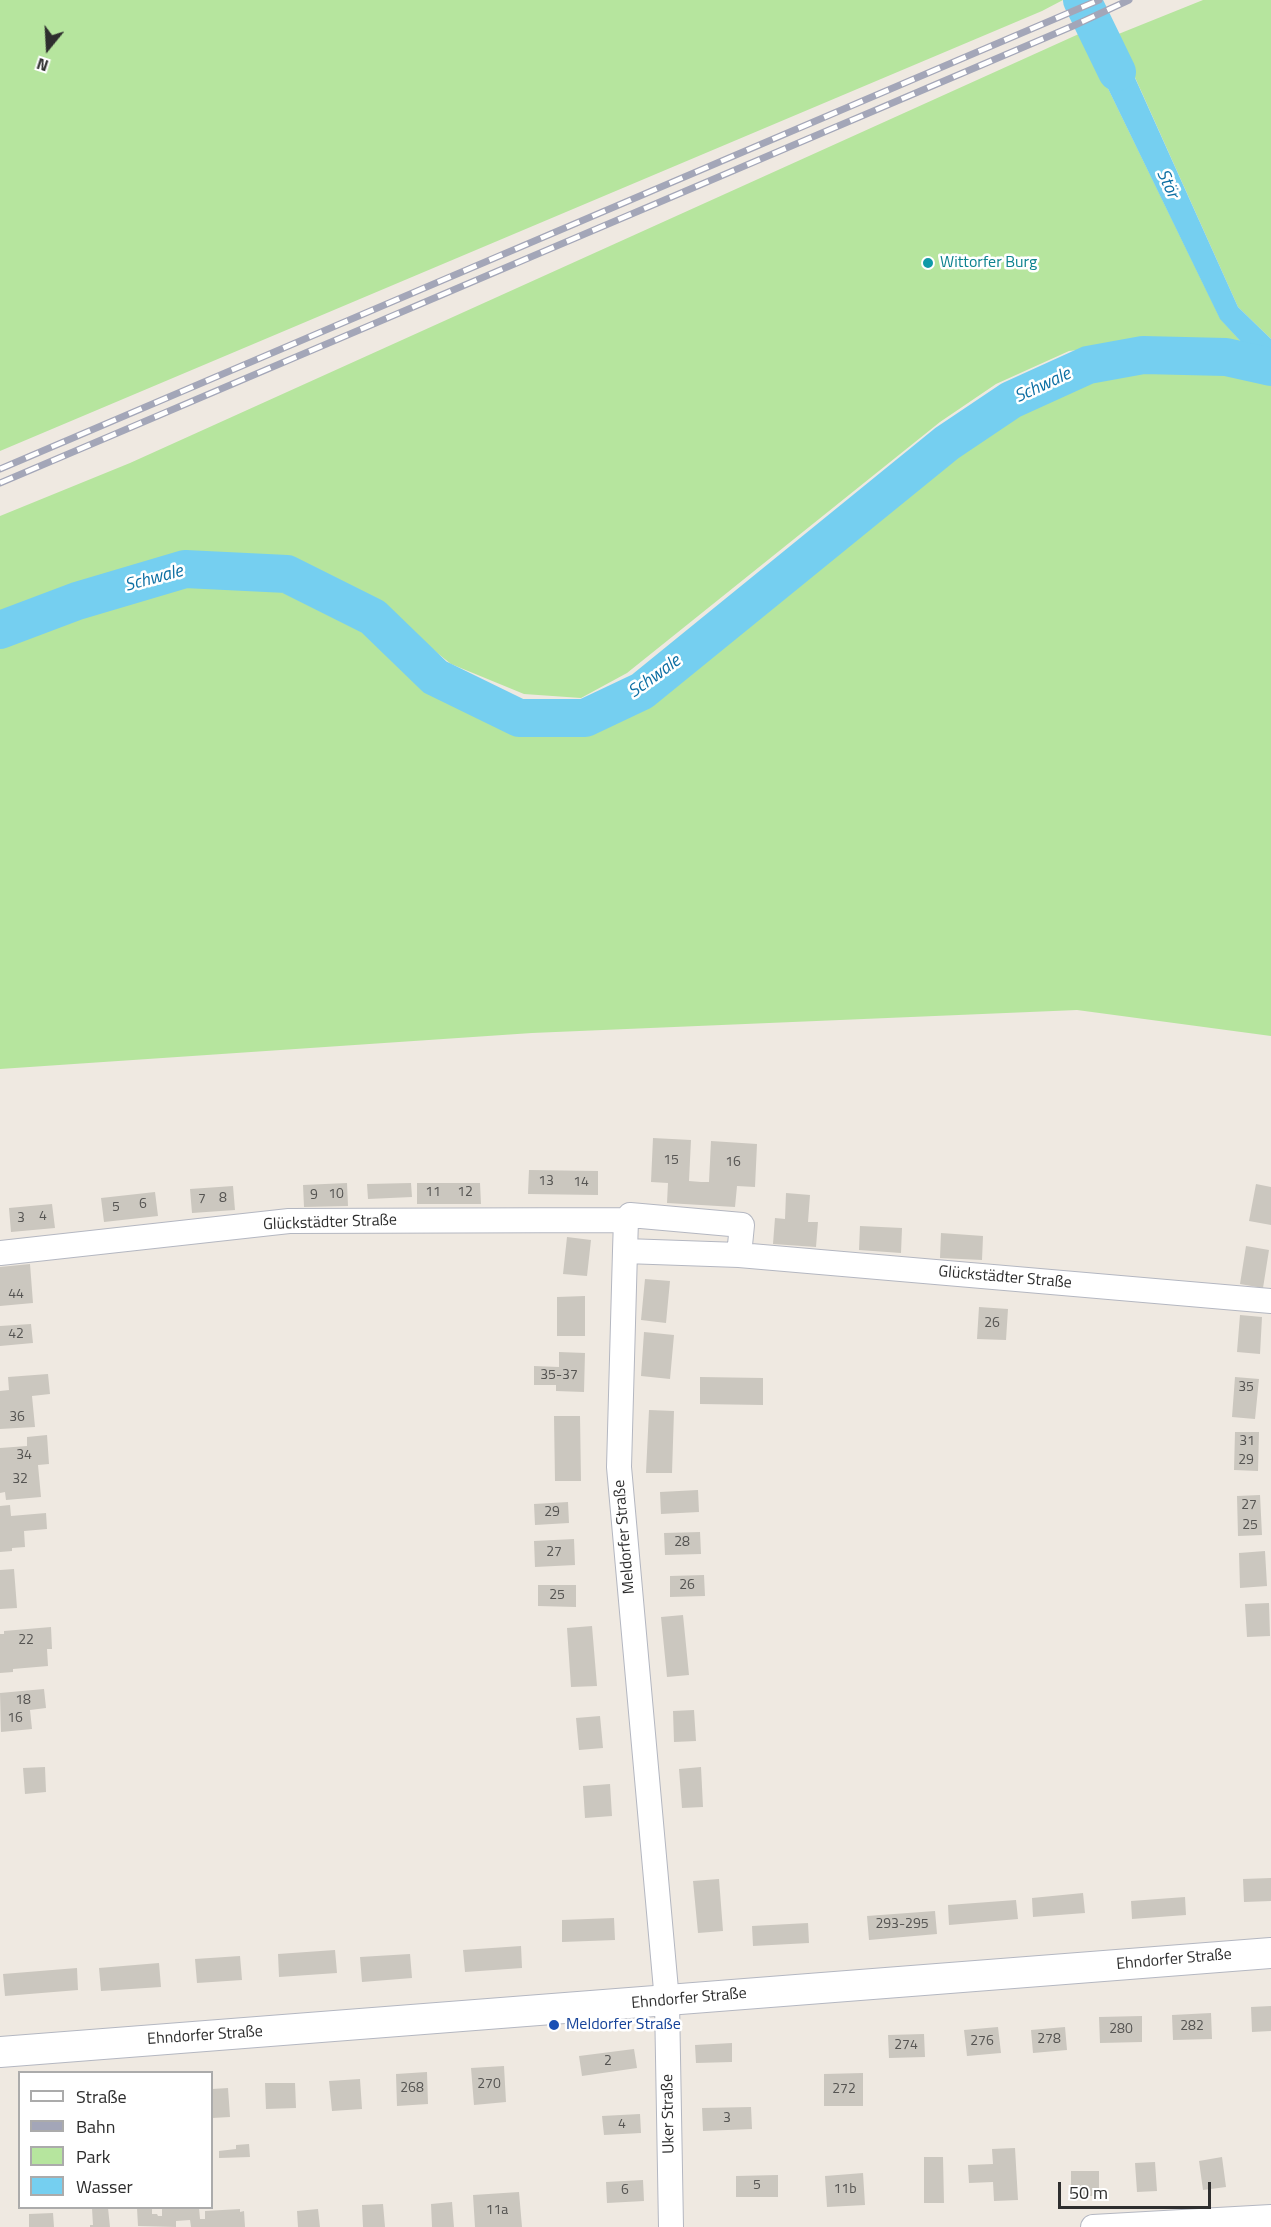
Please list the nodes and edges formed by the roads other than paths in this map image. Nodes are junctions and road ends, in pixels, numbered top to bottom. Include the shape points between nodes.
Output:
1 (626, 1220) junction
2 (625, 1251) junction
3 (0, 1253) edge
4 (739, 1255) junction
5 (1271, 1301) edge
6 (1271, 1953) edge
7 (667, 2001) junction
8 (0, 2052) edge
9 (1271, 2217) edge
10 (672, 2227) edge
11 (1093, 2227) edge

1 - 2 street
1 - 3 street, Glückstädter Straße via 289,1221
1 - 4 street, Glückstädter Straße via 630,1215 742,1225
2 - 4 street, Glückstädter Straße
2 - 7 street, Meldorfer Straße via 619,1467
4 - 5 street, Glückstädter Straße
6 - 7 street, Ehndorfer Straße
7 - 8 street, Ehndorfer Straße
7 - 10 street, Uker Straße
9 - 11 street

